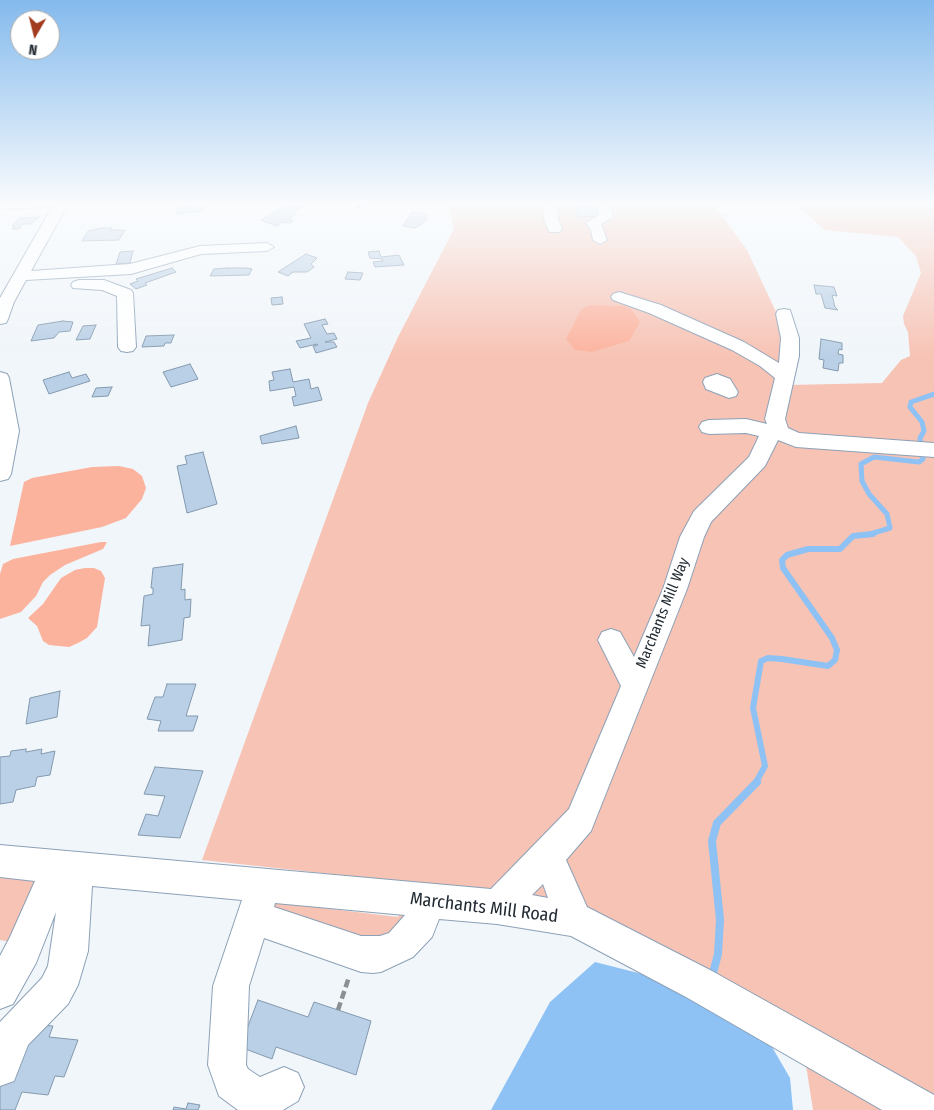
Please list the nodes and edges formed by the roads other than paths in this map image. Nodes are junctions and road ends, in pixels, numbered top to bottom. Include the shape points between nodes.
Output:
1 (32, 254) edge
2 (186, 254) edge
3 (16, 283) junction
4 (619, 297) dead end
5 (784, 314) dead end
6 (0, 319) edge
7 (127, 347) dead end
8 (784, 376) junction
9 (0, 379) edge
10 (730, 392) dead end
11 (4, 418) edge
12 (739, 425) junction
13 (709, 427) dead end
14 (775, 432) junction
15 (924, 449) edge
16 (0, 474) edge
17 (611, 640) dead end
18 (635, 685) junction
19 (547, 856) junction
20 (0, 861) edge
21 (68, 867) junction
22 (258, 900) junction
23 (426, 901) junction
24 (497, 907) junction
25 (575, 919) junction
26 (0, 991) edge
27 (0, 1067) edge
28 (284, 1087) dead end
29 (921, 1110) edge

1 - 3 street
2 - 3 street via 131,269
3 - 6 street
3 - 7 street via 104,285 125,294
4 - 8 street via 656,309 738,346
5 - 8 street, Marchants Mill Way via 790,356
8 - 14 street, Marchants Mill Way
9 - 11 street
10 - 12 street
11 - 16 street via 9,431
12 - 13 street
12 - 14 street
14 - 15 street via 796,440
14 - 18 street, Marchants Mill Way via 758,461 702,517
17 - 18 street
18 - 19 street, Marchants Mill Way via 580,820
19 - 24 street, Marchants Mill Way
19 - 25 street
20 - 21 street, Marchants Mill Road
21 - 22 street, Marchants Mill Road
21 - 26 street
21 - 27 street via 70,951 65,972 55,991 15,1032
22 - 23 street, Marchants Mill Road
22 - 23 street via 368,955 382,954 401,945 420,925
22 - 28 street via 230,995 228,1074 239,1088 260,1097 269,1096
23 - 24 street, Marchants Mill Road
24 - 25 street, Marchants Mill Road
25 - 29 street, Marchants Mill Road via 712,991

